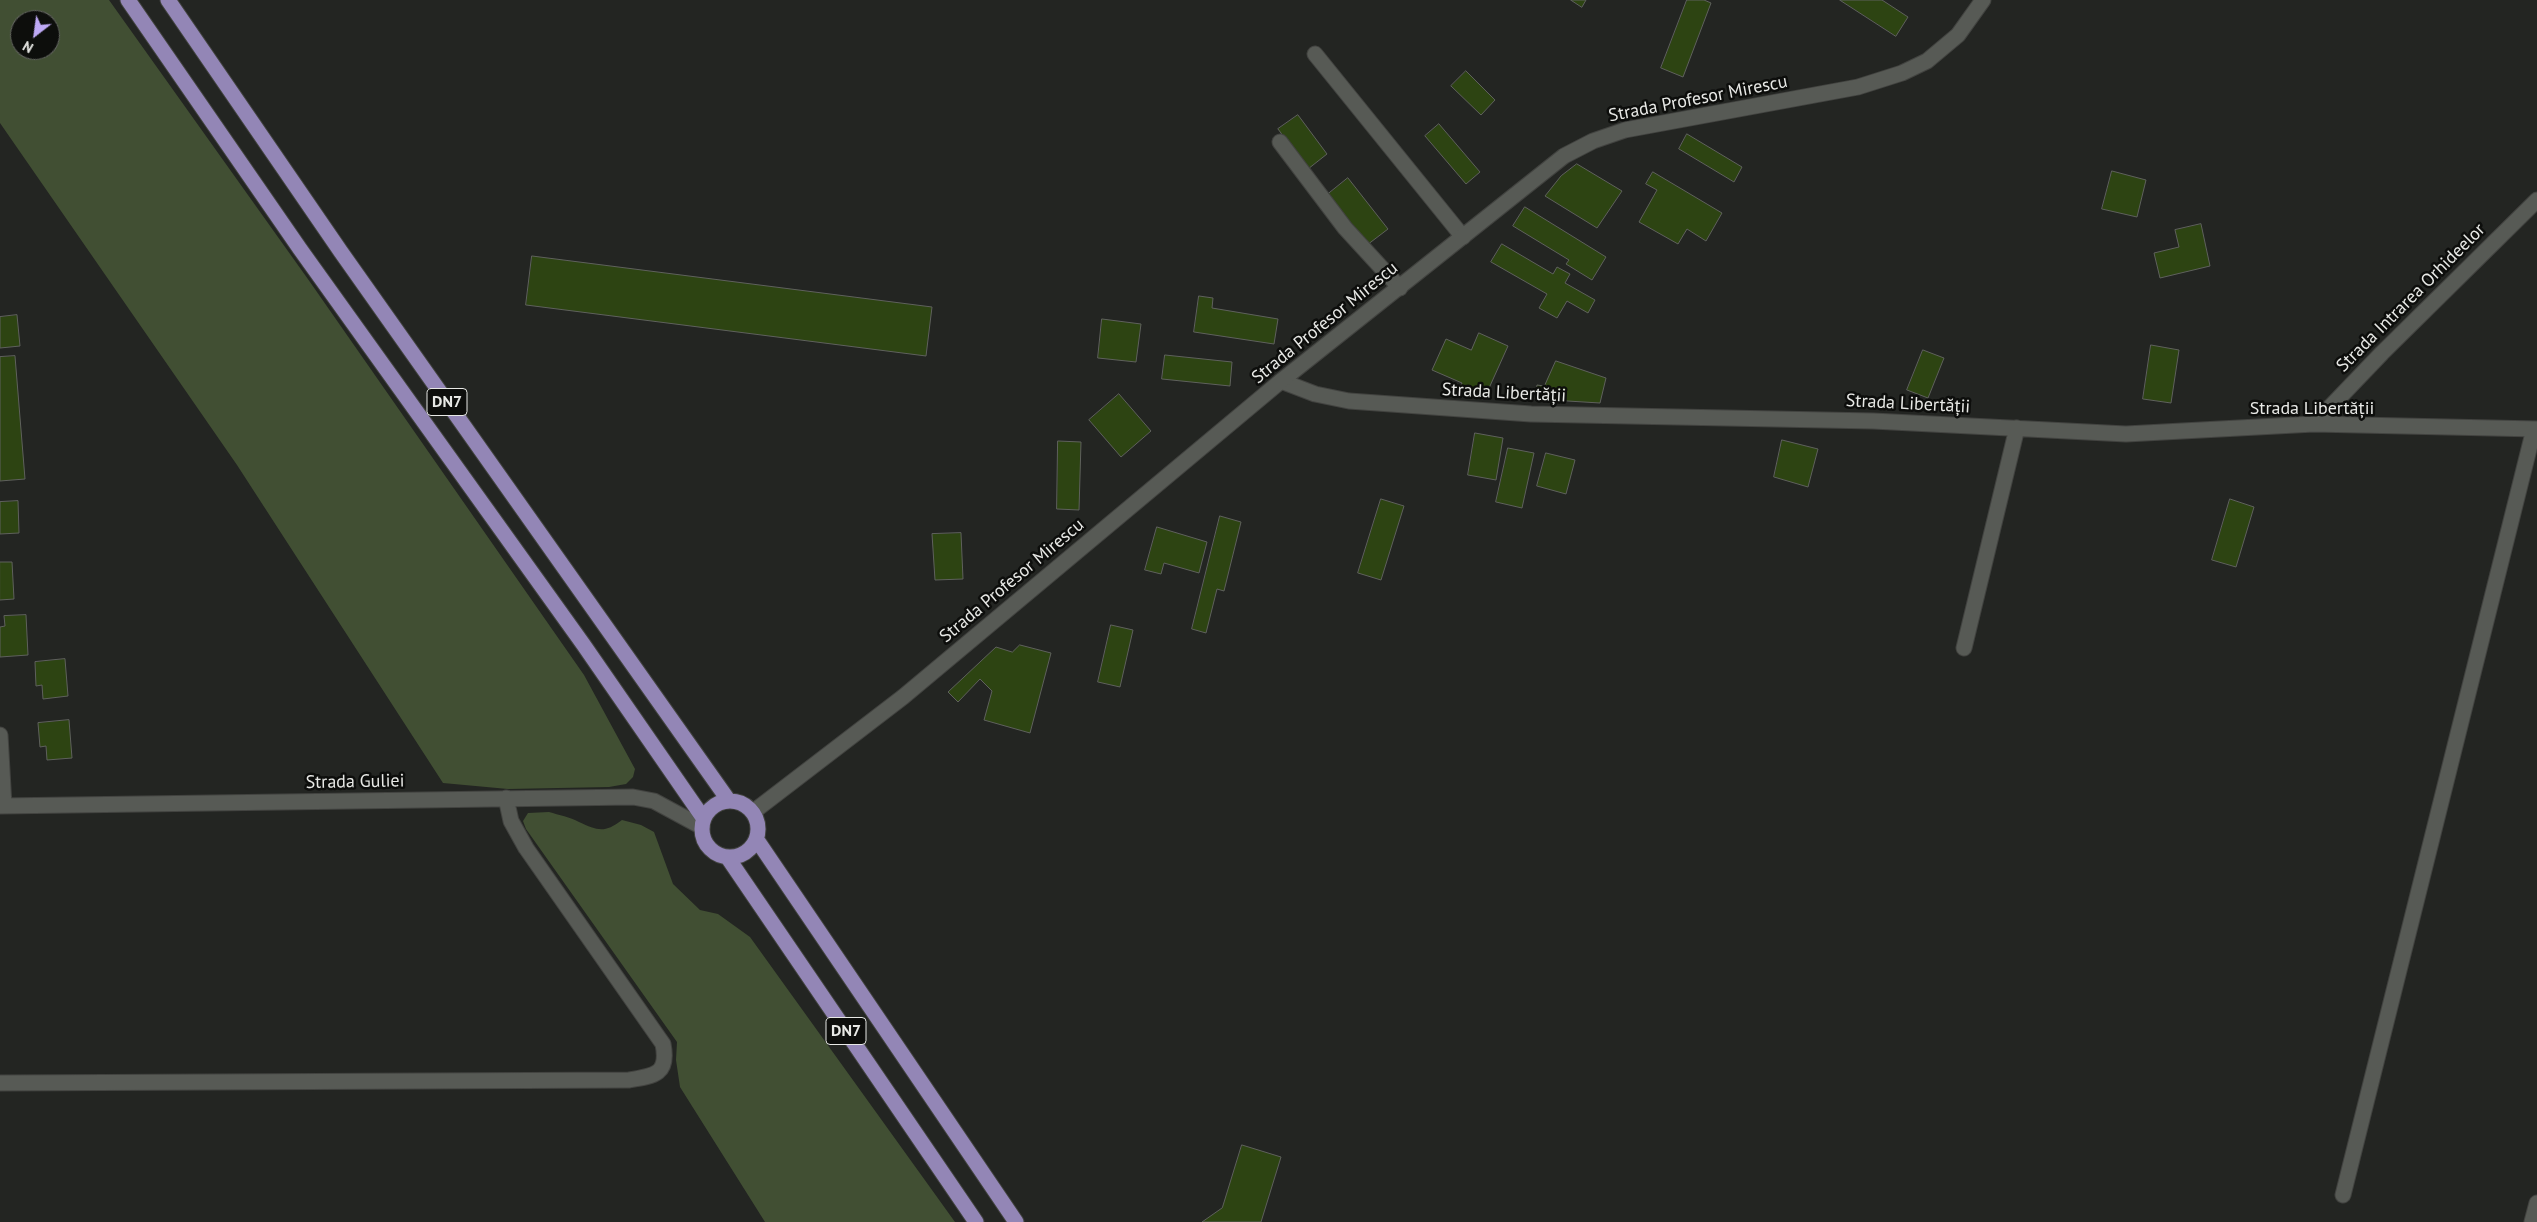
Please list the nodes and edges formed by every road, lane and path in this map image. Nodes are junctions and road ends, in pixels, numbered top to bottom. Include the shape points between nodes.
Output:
1 (128, 0) edge
2 (168, 0) edge
3 (1983, 0) edge
4 (1315, 54) dead end
5 (1280, 142) dead end
6 (2537, 200) edge
7 (1463, 237) junction
8 (1400, 288) junction
9 (1281, 381) junction
10 (2314, 424) junction
11 (2017, 428) junction
12 (2536, 429) edge
13 (1964, 648) dead end
14 (0, 735) edge
15 (506, 798) junction
16 (729, 801) junction
17 (2, 806) edge
18 (753, 812) junction
19 (703, 823) junction
20 (757, 840) junction
21 (728, 858) junction
22 (0, 1082) edge
23 (2342, 1195) dead end
24 (2537, 1203) edge
25 (976, 1222) edge
26 (1016, 1222) edge
27 (2532, 1222) edge

1 - 19 main road, DN7 via 300,249 583,644
2 - 16 main road, DN7 via 341,252
3 - 7 street, Strada Profesor Mirescu via 1958,35 1928,61 1902,74 1858,87 1625,130 1592,141 1564,156
4 - 7 street
5 - 8 street via 1345,228
6 - 10 street, Strada Intrarea Orhideelor
7 - 8 street, Strada Profesor Mirescu
8 - 9 street, Strada Profesor Mirescu
9 - 11 street, Strada Libertății via 1315,394 1396,406 1531,414 1763,417
9 - 18 street, Strada Profesor Mirescu via 903,697
10 - 11 street, Strada Libertății via 2126,434
10 - 12 street, Strada Libertății
11 - 13 street
12 - 23 street
14 - 17 street
15 - 17 street, Strada Guliei
15 - 19 street, Strada Guliei via 633,796 654,801
15 - 22 street via 511,821 526,848 663,1044 666,1058 662,1069 651,1076 629,1080
16 - 18 main road via 738,802
16 - 19 main road via 712,808
18 - 20 main road, DN7 via 757,820
19 - 21 main road, DN7 via 706,844
20 - 21 main road via 743,854
20 - 26 main road, DN7
21 - 25 main road, DN7
24 - 27 street

